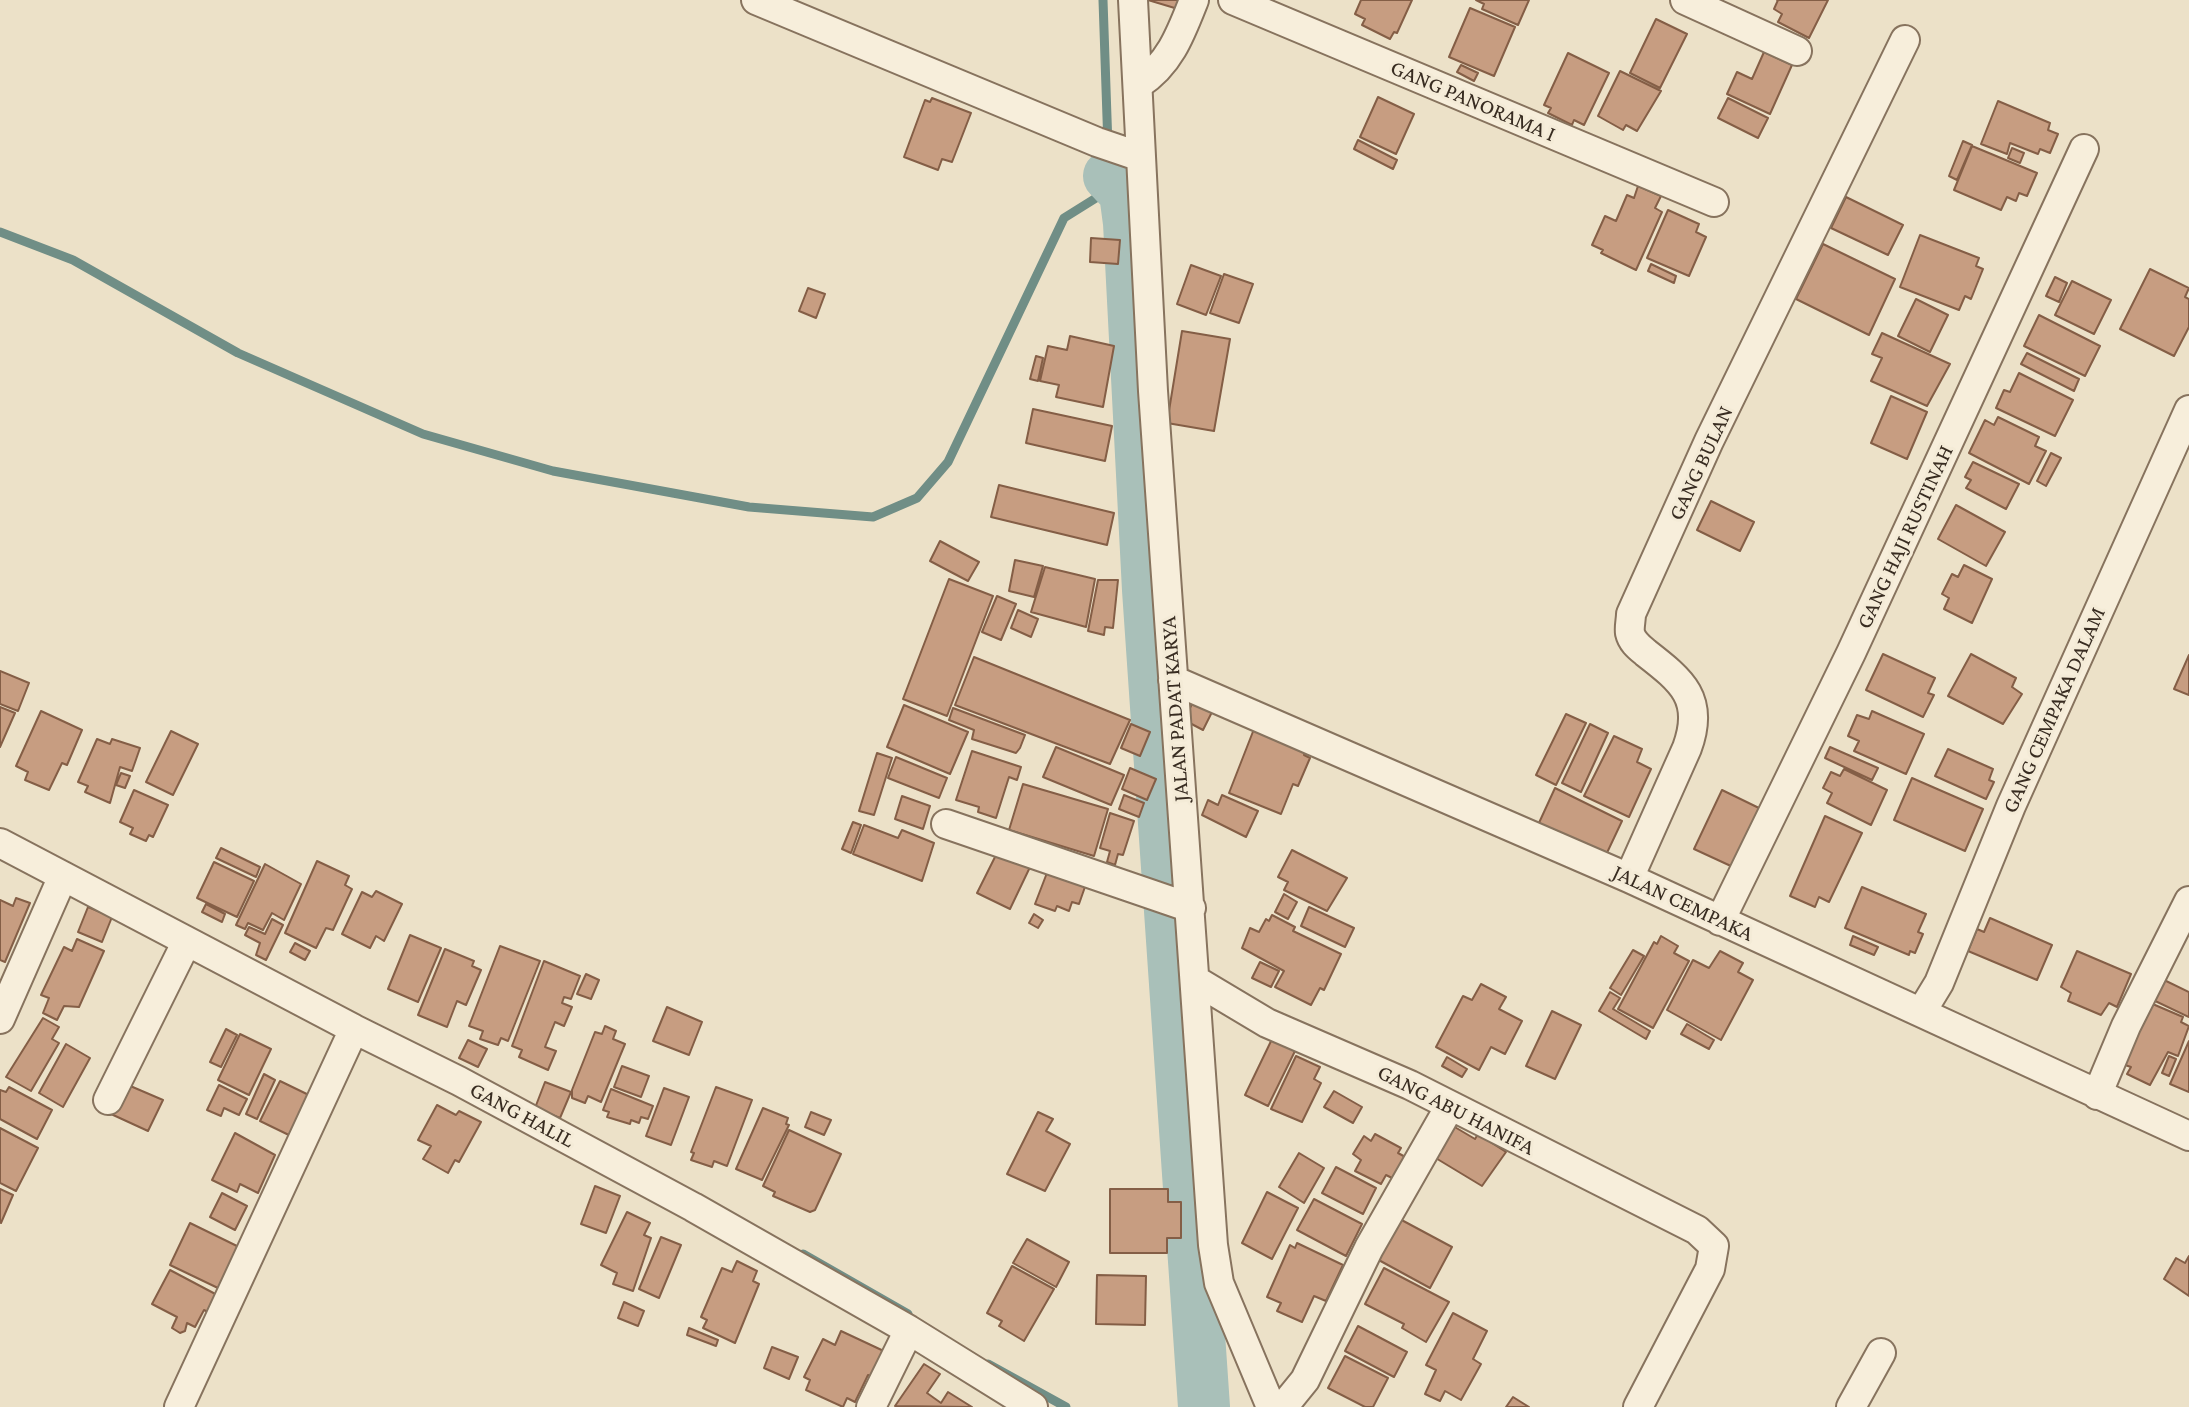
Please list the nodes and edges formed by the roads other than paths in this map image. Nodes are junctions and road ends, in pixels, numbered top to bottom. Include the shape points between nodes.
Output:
1 (756, 0) edge
2 (1133, 0) edge
3 (1194, 0) edge
4 (1233, 0) edge
5 (1685, 0) edge
6 (1905, 40) dead end
7 (1797, 51) dead end
8 (1139, 84) junction
9 (2084, 149) dead end
10 (1136, 155) junction
11 (1714, 202) dead end
12 (2189, 410) edge
13 (1173, 680) junction
14 (946, 824) dead end
15 (0, 843) edge
16 (63, 876) junction
17 (1629, 878) junction
18 (2189, 901) edge
19 (1191, 908) junction
20 (1720, 921) junction
21 (186, 943) junction
22 (1195, 980) junction
23 (1922, 1011) junction
24 (0, 1019) edge
25 (354, 1029) junction
26 (2097, 1095) junction
27 (108, 1100) dead end
28 (1450, 1106) junction
29 (2189, 1136) edge
30 (909, 1330) junction
31 (1881, 1353) dead end
32 (179, 1407) edge
33 (871, 1407) edge
34 (1033, 1407) edge
35 (1271, 1407) edge
36 (1283, 1407) edge
37 (1638, 1407) edge
38 (1851, 1407) edge

1 - 10 street
2 - 8 street, JALAN PADAT KARYA
3 - 8 street via 1168,59
4 - 11 street, GANG PANORAMA I
5 - 7 street
6 - 17 street, GANG BULAN via 1709,441 1631,614 1630,634 1636,645 1688,691 1693,710 1690,740
8 - 10 street, JALAN PADAT KARYA
9 - 20 street, GANG HAJI RUSTINAH via 1851,653
10 - 13 street, JALAN PADAT KARYA
12 - 23 street, GANG CEMPAKA DALAM via 2011,806 1939,983
13 - 17 street, JALAN CEMPAKA
13 - 19 street, JALAN PADAT KARYA
14 - 19 street
15 - 16 street, GANG HALIL
16 - 21 street, GANG HALIL
16 - 24 street
17 - 20 street, JALAN CEMPAKA
18 - 26 street
19 - 22 street, JALAN PADAT KARYA
20 - 23 street, JALAN CEMPAKA
21 - 25 street, GANG HALIL
21 - 27 street
22 - 28 street, GANG ABU HANIFA via 1267,1023
22 - 35 street, JALAN PADAT KARYA via 1217,1270
23 - 26 street, JALAN CEMPAKA
25 - 30 street, GANG HALIL via 693,1207
25 - 32 street
26 - 29 street, JALAN CEMPAKA
28 - 36 street via 1369,1248 1305,1380
28 - 37 street, GANG ABU HANIFA via 1697,1230 1714,1246 1710,1269
30 - 33 street
30 - 34 street, GANG HALIL
31 - 38 street

